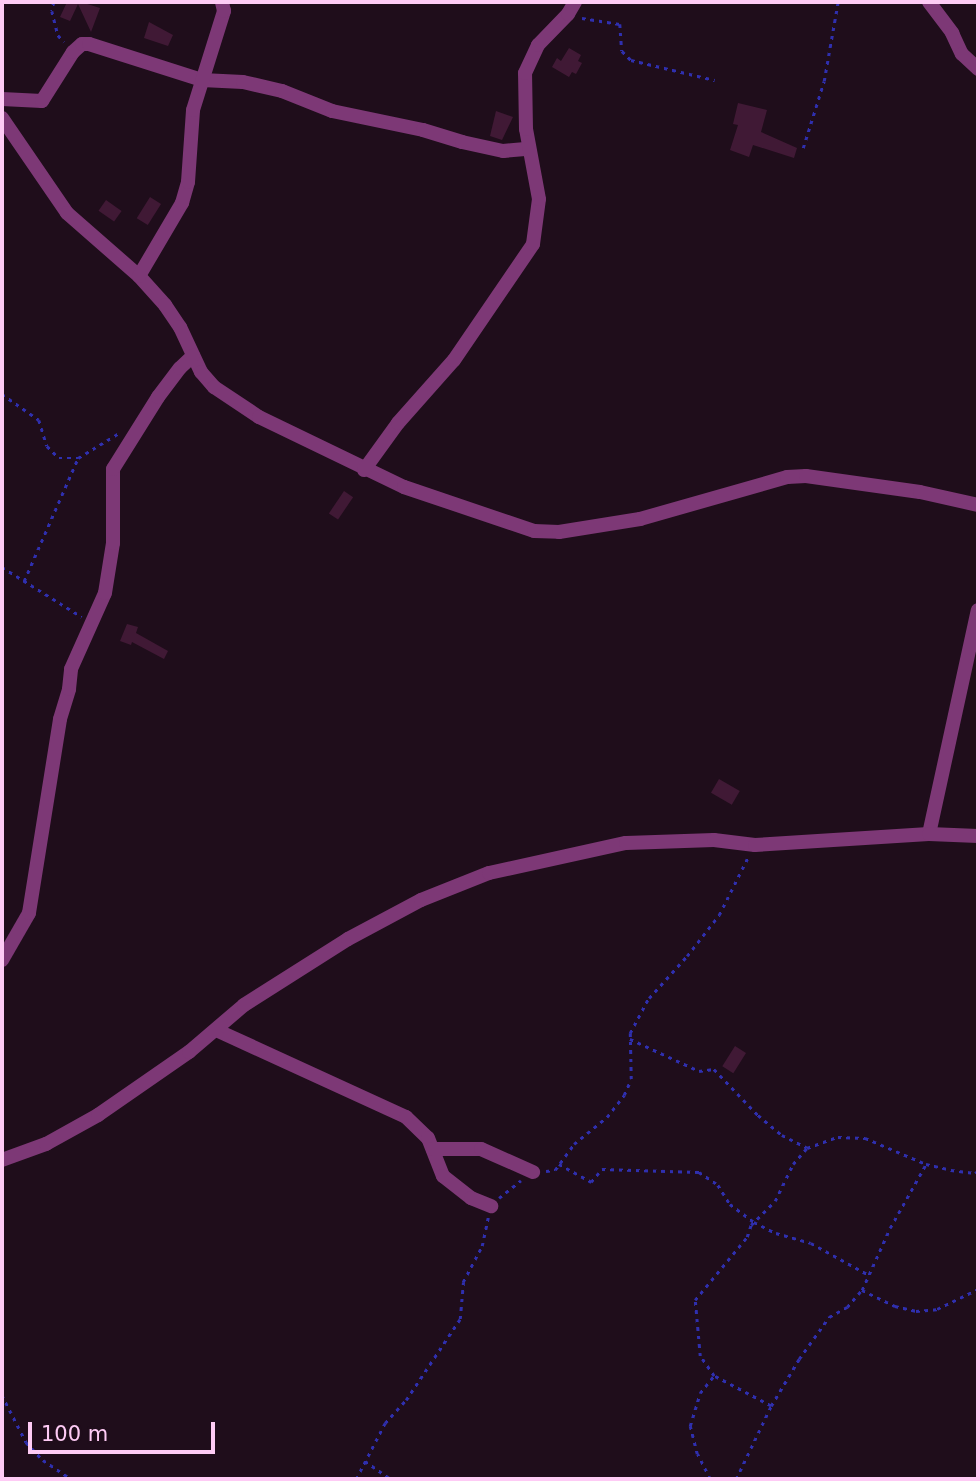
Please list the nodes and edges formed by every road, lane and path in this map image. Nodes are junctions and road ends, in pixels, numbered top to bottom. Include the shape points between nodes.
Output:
1 (54, 2) edge
2 (222, 2) edge
3 (838, 2) edge
4 (929, 2) edge
5 (572, 8) edge
6 (73, 52) junction
7 (978, 69) edge
8 (202, 80) junction
9 (715, 80) dead end
10 (2, 99) edge
11 (2, 118) edge
12 (803, 148) dead end
13 (528, 149) junction
14 (139, 276) junction
15 (193, 356) junction
16 (2, 394) edge
17 (122, 431) dead end
18 (78, 458) junction
19 (364, 470) junction
20 (978, 505) edge
21 (2, 567) edge
22 (24, 581) junction
23 (978, 610) edge
24 (92, 623) junction
25 (929, 834) junction
26 (978, 836) edge
27 (755, 845) junction
28 (2, 960) edge
29 (216, 1030) junction
30 (630, 1038) junction
31 (807, 1148) junction
32 (433, 1149) junction
33 (2, 1160) edge
34 (559, 1164) junction
35 (926, 1164) junction
36 (978, 1171) edge
37 (533, 1172) junction
38 (491, 1206) junction
39 (754, 1222) junction
40 (869, 1275) junction
41 (978, 1289) edge
42 (862, 1290) junction
43 (714, 1376) junction
44 (2, 1395) edge
45 (771, 1406) junction
46 (365, 1461) junction
47 (71, 1479) edge
48 (356, 1479) edge
49 (391, 1479) edge
50 (710, 1479) edge
51 (736, 1479) edge

1 - 6 path via 58,35
2 - 8 street via 224,11
3 - 12 path via 824,81
4 - 7 street via 961,54
5 - 9 path via 594,22 618,22 622,51 631,60
5 - 13 street via 526,65
6 - 8 street via 89,44
6 - 10 street via 42,101
8 - 13 street via 243,82 282,91 332,111 503,151
8 - 14 street via 193,110 182,203
11 - 14 street via 67,213
13 - 19 street via 539,200 533,244 454,360
14 - 15 street via 180,327
15 - 19 street via 201,372 227,397
15 - 24 street via 158,397 113,469 110,567
16 - 18 path via 39,420 54,456
17 - 18 path
18 - 22 path
19 - 20 street via 534,531 559,532 640,519 787,477 839,479
21 - 22 path
22 - 24 path
23 - 25 street
24 - 28 street via 74,660 60,719 29,913
25 - 26 street
25 - 27 street
27 - 29 street via 626,843 489,873 421,900 348,939 270,987
27 - 30 path via 719,915 649,998
29 - 32 street via 406,1117
29 - 33 street via 98,1115 46,1144
30 - 31 path via 690,1068 714,1069 782,1135
30 - 34 path via 631,1079 624,1096
31 - 35 path via 838,1137 865,1138
31 - 39 path via 793,1164 775,1201
32 - 37 street via 481,1149
32 - 38 street via 443,1176 454,1187
34 - 37 path via 555,1170
34 - 39 path via 591,1182 602,1169 699,1172 719,1185 730,1204
35 - 36 path
35 - 40 path
37 - 38 path
38 - 46 path via 482,1246 463,1282 460,1319 386,1423
39 - 40 path via 811,1243
39 - 43 path via 695,1300 700,1356
40 - 42 path
41 - 42 path via 937,1309 916,1311
42 - 45 path via 829,1317
43 - 45 path
43 - 50 path via 700,1393 690,1426
44 - 47 path via 26,1442
45 - 51 path
46 - 48 path
46 - 49 path

